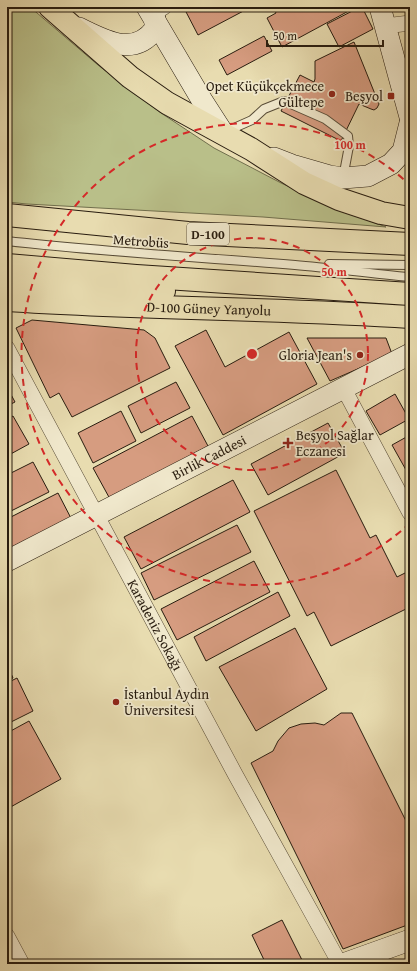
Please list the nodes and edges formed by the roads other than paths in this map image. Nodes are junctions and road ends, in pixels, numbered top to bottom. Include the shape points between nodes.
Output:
1 (50, 7) edge
2 (154, 12) edge
3 (383, 16) edge
4 (67, 22) junction
5 (410, 23) edge
6 (410, 117) edge
7 (410, 123) edge
8 (223, 133) junction
9 (252, 149) junction
10 (343, 178) junction
11 (7, 215) edge
12 (410, 218) edge
13 (7, 241) edge
14 (410, 244) edge
15 (7, 265) edge
16 (297, 265) junction
17 (410, 265) edge
18 (410, 276) edge
19 (7, 284) edge
20 (269, 285) junction
21 (410, 294) edge
22 (7, 300) edge
23 (410, 317) edge
24 (7, 348) edge
25 (410, 354) edge
26 (344, 389) junction
27 (97, 514) junction
28 (410, 514) edge
29 (7, 561) edge
30 (7, 936) edge
31 (410, 940) edge
32 (22, 964) edge
33 (340, 964) edge
34 (343, 964) edge

1 - 4 main road
2 - 4 street via 155,29 149,37 138,43 110,43
2 - 8 street via 203,102
3 - 5 street
3 - 6 street
4 - 8 main road via 130,77 167,103
7 - 10 street via 403,151 391,164 368,176
8 - 9 main road
8 - 10 lane via 252,120 264,109 284,101 325,119 348,136 349,146
9 - 10 street via 292,166
9 - 12 main road via 304,183 339,199
11 - 14 main road, D-100 via 188,233
13 - 16 lane, Metrobüs
15 - 20 main road
16 - 17 lane, Metrobüs
16 - 18 lane, Metrobüs
19 - 20 main road via 157,292 222,290
20 - 21 main road
22 - 23 main road, D-100 Güney Yanyolu
24 - 27 street, Karadeniz Sokağı
25 - 26 street, Birlik Caddesi
26 - 27 street, Birlik Caddesi
26 - 28 street
27 - 29 street, Birlik Caddesi
27 - 33 street, Karadeniz Sokağı via 235,774
30 - 32 street
31 - 34 street

